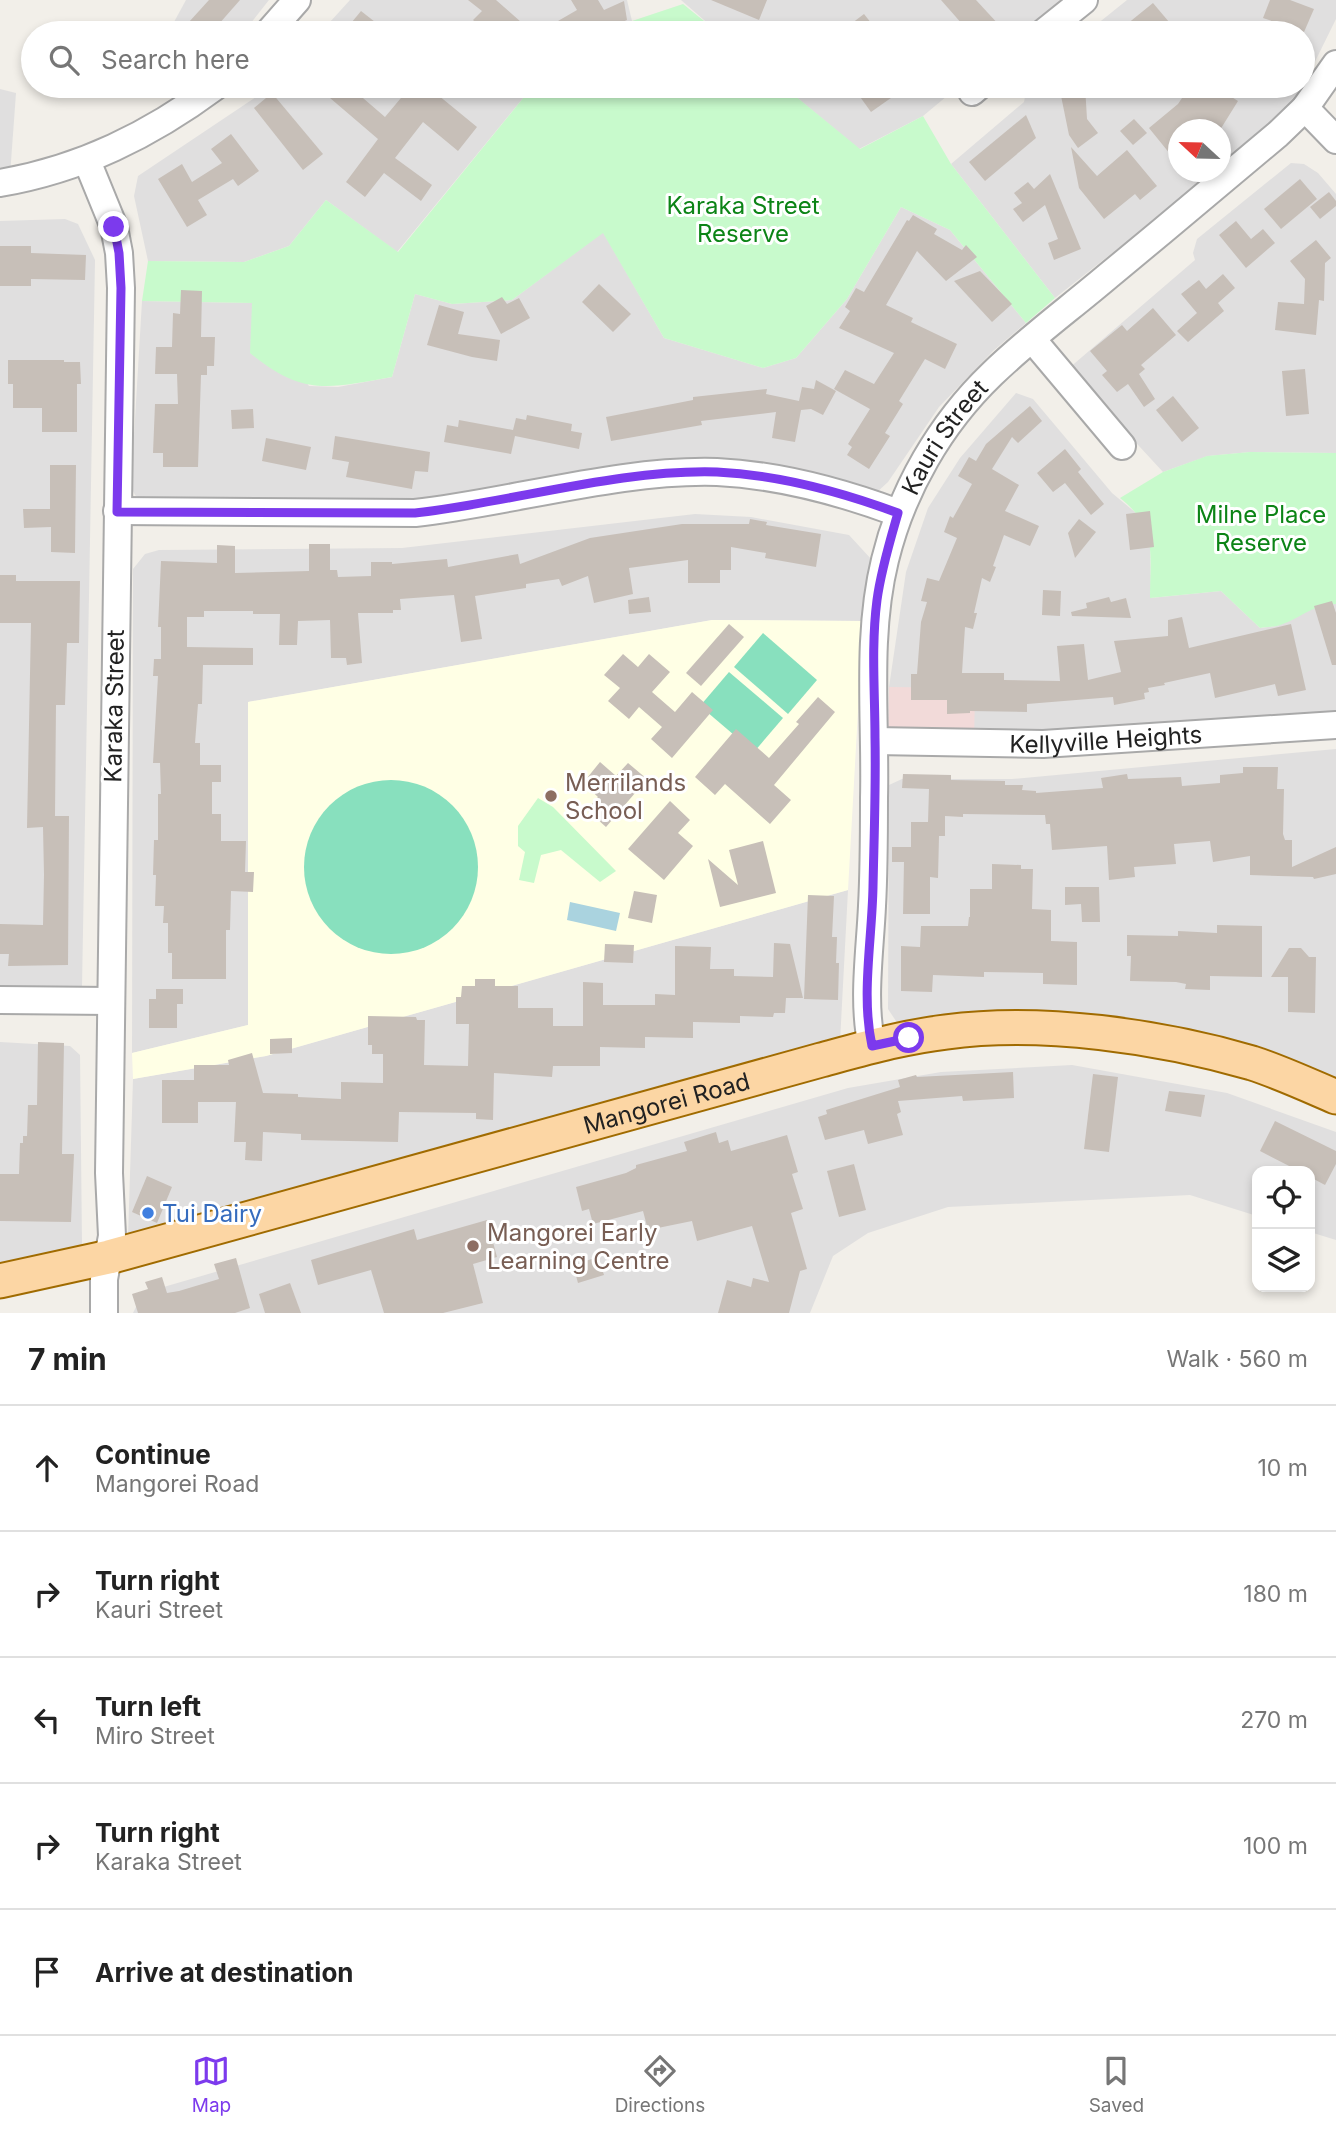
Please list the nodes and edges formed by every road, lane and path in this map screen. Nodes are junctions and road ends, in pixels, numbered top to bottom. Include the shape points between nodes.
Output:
1 (297, 0) edge
2 (1084, 0) edge
3 (279, 21) edge
4 (1058, 21) edge
5 (1336, 64) edge
6 (1315, 94) edge
7 (199, 98) edge
8 (1312, 98) edge
9 (1305, 108) junction
10 (1336, 140) edge
11 (87, 161) junction
12 (0, 183) edge
13 (1032, 340) junction
14 (1122, 446) dead end
15 (117, 512) junction
16 (898, 513) junction
17 (1336, 725) edge
18 (875, 741) junction
19 (0, 1000) edge
20 (111, 1001) junction
21 (872, 1046) junction
22 (1336, 1097) edge
23 (109, 1257) junction
24 (0, 1280) edge
25 (104, 1313) edge

1 - 3 street
2 - 4 street
5 - 6 street, Kauri Street
7 - 11 street via 158,126
8 - 9 street, Kauri Street
9 - 10 street
9 - 13 street, Kauri Street
11 - 12 street
11 - 15 street, Karaka Street via 114,227 119,253
13 - 14 street
13 - 16 street, Kauri Street via 991,375 938,440
15 - 16 street via 415,513 636,476 716,472 809,484
15 - 20 street, Karaka Street
16 - 18 street, Kauri Street via 873,634
17 - 18 street, Kellyville Heights via 1043,744
18 - 21 street, Kauri Street via 868,956
19 - 20 street
20 - 23 street, Karaka Street via 113,1236
21 - 22 main road, Mangorei Road via 948,1031 1025,1028 1139,1038 1253,1064
21 - 23 main road, Mangorei Road
23 - 24 main road, Mangorei Road
23 - 25 street, Karaka Street

